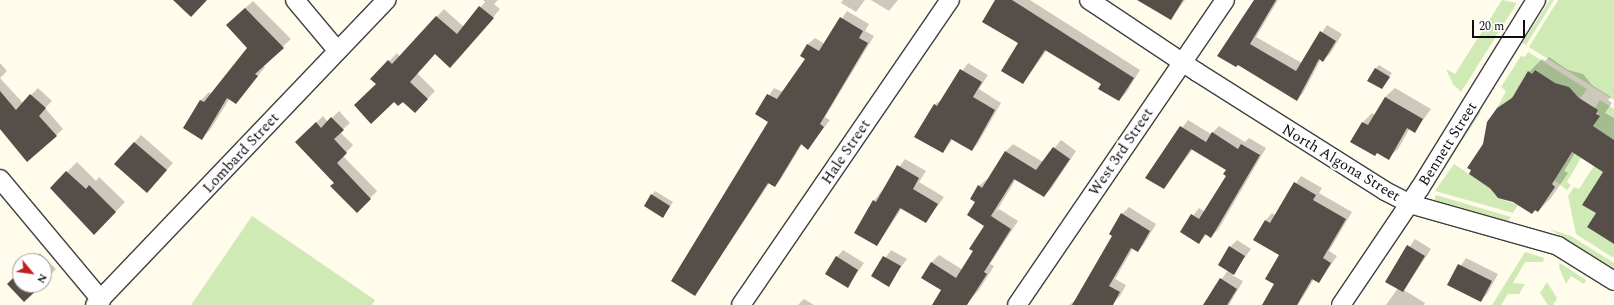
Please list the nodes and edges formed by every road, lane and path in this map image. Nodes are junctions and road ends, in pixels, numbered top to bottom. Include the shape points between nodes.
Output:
1 (296, 0) edge
2 (386, 0) edge
3 (950, 0) edge
4 (1089, 0) edge
5 (1225, 0) edge
6 (1536, 0) edge
7 (337, 50) junction
8 (1182, 62) junction
9 (0, 179) edge
10 (1410, 204) junction
11 (1614, 281) edge
12 (98, 302) edge
13 (741, 305) edge
14 (1017, 305) edge
15 (1341, 305) edge

1 - 7 street
2 - 7 street, Lombard Street
3 - 13 street, Hale Street
4 - 8 street, North Algona Street
5 - 8 street, West 3rd Street
6 - 10 street, Bennett Street
7 - 12 street, Lombard Street
8 - 10 street, North Algona Street via 1291,133
8 - 14 street, West 3rd Street
9 - 12 street
10 - 11 street, North Algona Street via 1558,246
10 - 15 street, Bennett Street

